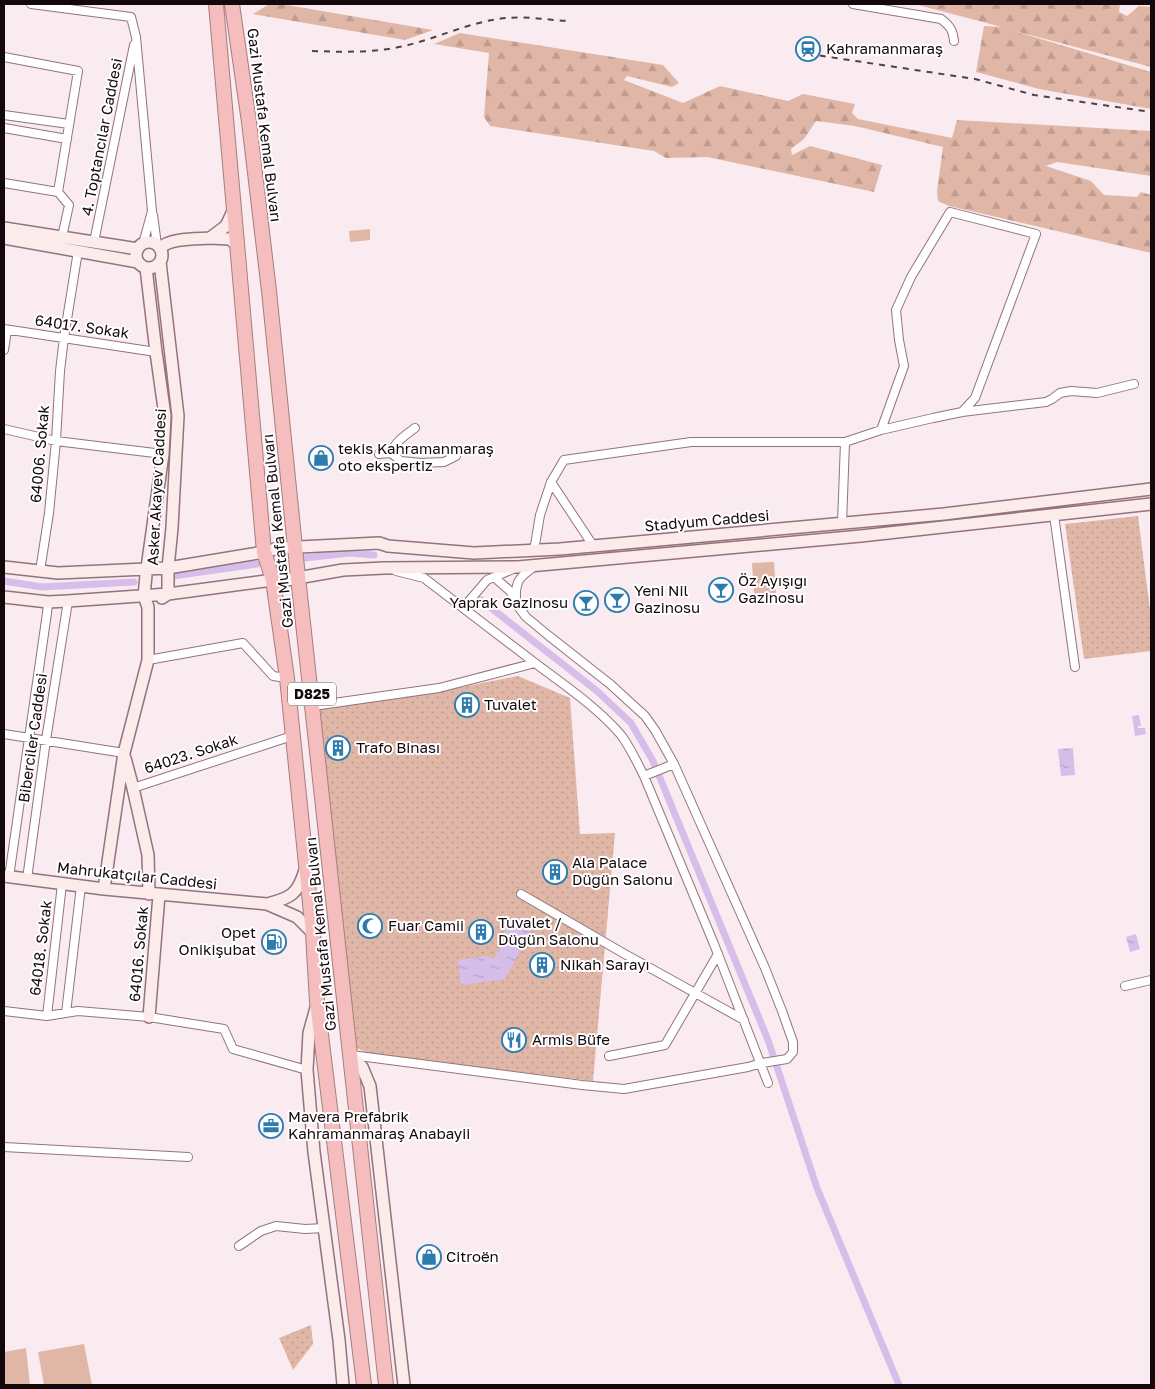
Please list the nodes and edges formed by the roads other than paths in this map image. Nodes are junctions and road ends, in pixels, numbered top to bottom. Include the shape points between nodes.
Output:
1 (31, 4) edge
2 (216, 4) edge
3 (232, 4) edge
4 (853, 4) edge
5 (136, 37) junction
6 (954, 41) dead end
7 (4, 58) edge
8 (4, 115) edge
9 (69, 124) junction
10 (4, 128) edge
11 (68, 139) junction
12 (4, 183) edge
13 (58, 192) junction
14 (234, 209) junction
15 (152, 211) junction
16 (4, 228) edge
17 (62, 237) junction
18 (4, 238) edge
19 (210, 238) junction
20 (94, 242) junction
21 (237, 245) junction
22 (158, 246) junction
23 (140, 247) junction
24 (78, 252) junction
25 (160, 262) junction
26 (142, 265) junction
27 (5, 330) edge
28 (64, 338) junction
29 (4, 350) edge
30 (156, 352) junction
31 (1134, 384) dead end
32 (962, 412) junction
33 (415, 428) dead end
34 (4, 429) edge
35 (881, 430) junction
36 (56, 441) junction
37 (845, 442) junction
38 (391, 453) junction
39 (163, 454) junction
40 (379, 454) dead end
41 (456, 456) dead end
42 (550, 482) junction
43 (1151, 489) edge
44 (1063, 499) junction
45 (1151, 504) edge
46 (1057, 515) junction
47 (842, 524) junction
48 (388, 546) junction
49 (296, 547) junction
50 (594, 547) junction
51 (534, 551) junction
52 (264, 552) junction
53 (536, 566) junction
54 (4, 567) edge
55 (518, 567) junction
56 (168, 568) junction
57 (384, 568) junction
58 (147, 569) junction
59 (40, 571) junction
60 (298, 577) junction
61 (494, 577) junction
62 (273, 580) junction
63 (168, 594) junction
64 (4, 597) edge
65 (68, 601) junction
66 (146, 601) junction
67 (48, 602) junction
68 (516, 603) junction
69 (463, 608) junction
70 (148, 660) junction
71 (534, 663) junction
72 (1074, 667) dead end
73 (287, 678) junction
74 (313, 706) junction
75 (4, 734) edge
76 (292, 736) junction
77 (28, 737) junction
78 (46, 740) junction
79 (124, 753) junction
80 (674, 764) junction
81 (644, 776) junction
82 (133, 788) junction
83 (306, 867) junction
84 (6, 877) edge
85 (27, 879) junction
86 (62, 884) junction
87 (81, 886) junction
88 (104, 889) junction
89 (154, 894) junction
90 (521, 894) dead end
91 (267, 904) junction
92 (313, 933) junction
93 (718, 954) junction
94 (1151, 980) edge
95 (1125, 986) dead end
96 (695, 993) junction
97 (317, 1002) junction
98 (4, 1010) edge
99 (66, 1013) junction
100 (47, 1016) junction
101 (149, 1017) junction
102 (744, 1020) junction
103 (351, 1055) junction
104 (609, 1056) dead end
105 (765, 1063) junction
106 (307, 1070) junction
107 (768, 1082) dead end
108 (4, 1147) edge
109 (188, 1157) dead end
110 (324, 1228) junction
111 (238, 1246) dead end
112 (343, 1385) edge
113 (364, 1385) edge
114 (386, 1385) edge
115 (404, 1385) edge

1 - 5 street, Asker Akayev Caddesi via 131,17
2 - 14 highway, Gazi Mustafa Kemal Bulvarı / D825
3 - 49 highway, Gazi Mustafa Kemal Bulvarı / D825 via 269,291
4 - 6 street via 941,19 950,25
5 - 15 street, Asker Akayev Caddesi
5 - 20 street, 4. Toptancılar Caddesi
7 - 9 street via 78,71
8 - 9 street
9 - 11 street
10 - 11 street
11 - 13 street
12 - 13 street
13 - 17 street via 69,205
14 - 19 street via 226,226
14 - 21 highway, Gazi Mustafa Kemal Bulvarı / D825
15 - 22 street
15 - 23 street, Asker Akayev Caddesi
16 - 17 street
17 - 20 street
18 - 24 street
19 - 21 street via 230,239
19 - 22 street
20 - 23 street
21 - 52 highway, Gazi Mustafa Kemal Bulvarı / D825
22 - 23 street via 150,242
22 - 25 street, Asker Akayev Caddesi via 162,255
23 - 26 street, Asker Akayev Caddesi via 136,256
24 - 26 street
24 - 28 street, 64006. Sokak
25 - 26 street via 153,268
25 - 56 street, Asker Akayev Caddesi via 178,416
26 - 30 street, Asker Akayev Caddesi
27 - 28 street, 64017. Sokak
27 - 29 street
28 - 30 street, 64017. Sokak
28 - 36 street, 64006. Sokak
30 - 39 street, Asker Akayev Caddesi via 165,416
31 - 32 street via 1098,393 1060,393 1046,402
32 - 35 street
32 - 35 street via 975,398 1036,234 950,212 911,277 896,310 904,366
33 - 38 street via 399,439
34 - 36 street
35 - 37 street
36 - 39 street
36 - 59 street, 64006. Sokak
37 - 42 street via 691,442 564,460
37 - 47 street
38 - 40 street
38 - 41 street via 401,461 421,463 444,462
39 - 58 street, Asker Akayev Caddesi
42 - 50 street
42 - 51 street
43 - 44 street, Stadyum Caddesi
44 - 46 street via 1068,503 1068,510
44 - 47 street, Stadyum Caddesi
45 - 46 street, Stadyum Caddesi
46 - 53 street, Stadyum Caddesi
46 - 72 street
47 - 50 street, Stadyum Caddesi
48 - 49 street, Stadyum Caddesi via 379,543
48 - 51 street, Stadyum Caddesi via 474,553
48 - 57 street
49 - 52 street, Stadyum Caddesi
49 - 60 highway, Gazi Mustafa Kemal Bulvarı / D825
50 - 51 street, Stadyum Caddesi
52 - 56 street, Stadyum Caddesi
52 - 62 highway, Gazi Mustafa Kemal Bulvarı / D825
53 - 55 street, Stadyum Caddesi
53 - 68 street via 522,575 517,583
54 - 59 street, Stadyum Caddesi
55 - 57 street, Stadyum Caddesi
55 - 61 street
56 - 58 street, Stadyum Caddesi
56 - 63 street, Asker Akayev Caddesi
57 - 60 street, Stadyum Caddesi
57 - 69 street via 424,578
58 - 59 street, Stadyum Caddesi
58 - 66 street, Asker Akayev Caddesi
60 - 62 street, Stadyum Caddesi
60 - 74 highway, Gazi Mustafa Kemal Bulvarı / D825
61 - 68 street via 510,591
61 - 69 street
62 - 63 street, Stadyum Caddesi
62 - 73 highway, Gazi Mustafa Kemal Bulvarı / D825
63 - 66 street, Stadyum Caddesi
64 - 67 street, Stadyum Caddesi
65 - 66 street, Stadyum Caddesi
65 - 67 street, Stadyum Caddesi
65 - 78 street, Biberciler Caddesi
66 - 70 street, Asker Akayev Caddesi
67 - 77 street, Biberciler Caddesi
68 - 80 street via 526,617 610,684 644,716 656,730
69 - 71 street
70 - 73 street via 243,643 273,676
70 - 79 street, Asker Akayev Caddesi
71 - 74 street via 439,688
71 - 81 street via 601,714 622,736
73 - 76 highway, Gazi Mustafa Kemal Bulvarı / D825
74 - 103 highway, Gazi Mustafa Kemal Bulvarı / D825
75 - 77 street
76 - 82 street, 64023. Sokak
76 - 83 highway, Gazi Mustafa Kemal Bulvarı / D825
77 - 78 street
77 - 84 street, Biberciler Caddesi
78 - 79 street
78 - 85 street, Biberciler Caddesi
79 - 82 street, 64023. Sokak
79 - 88 street, Asker Akayev Caddesi
80 - 81 street
80 - 105 street via 765,968 793,1042 793,1052 787,1059
81 - 93 street
82 - 89 street, 64016. Sokak
83 - 91 street, Mahrukatçılar Caddesi via 296,891 285,900
83 - 92 highway, Gazi Mustafa Kemal Bulvarı / D825
84 - 85 street, Mahrukatçılar Caddesi
85 - 86 street, Mahrukatçılar Caddesi
86 - 87 street, Mahrukatçılar Caddesi
86 - 100 street, 64018. Sokak
87 - 88 street, Mahrukatçılar Caddesi
87 - 99 street
88 - 89 street, Mahrukatçılar Caddesi
89 - 91 street, Mahrukatçılar Caddesi
89 - 101 street, 64016. Sokak
90 - 96 street
91 - 92 street, Mahrukatçılar Caddesi via 297,916
92 - 97 highway, Gazi Mustafa Kemal Bulvarı / D825
93 - 96 street
93 - 102 street
94 - 95 street
96 - 102 street
96 - 104 street via 665,1045
97 - 106 street, Gazi Mustafa Kemal Bulvarı via 309,1033
97 - 113 highway, Gazi Mustafa Kemal Bulvarı / D825
98 - 100 street
99 - 100 street
99 - 101 street via 78,1011
101 - 106 street via 224,1029 233,1049
102 - 105 street
103 - 105 street via 624,1089
103 - 114 highway, Gazi Mustafa Kemal Bulvarı / D825
103 - 115 street, Gazi Mustafa Kemal Bulvarı via 362,1067 370,1086
105 - 107 street
106 - 110 street, Gazi Mustafa Kemal Bulvarı
108 - 109 street
110 - 111 street via 276,1226 261,1230
110 - 112 street, Gazi Mustafa Kemal Bulvarı

